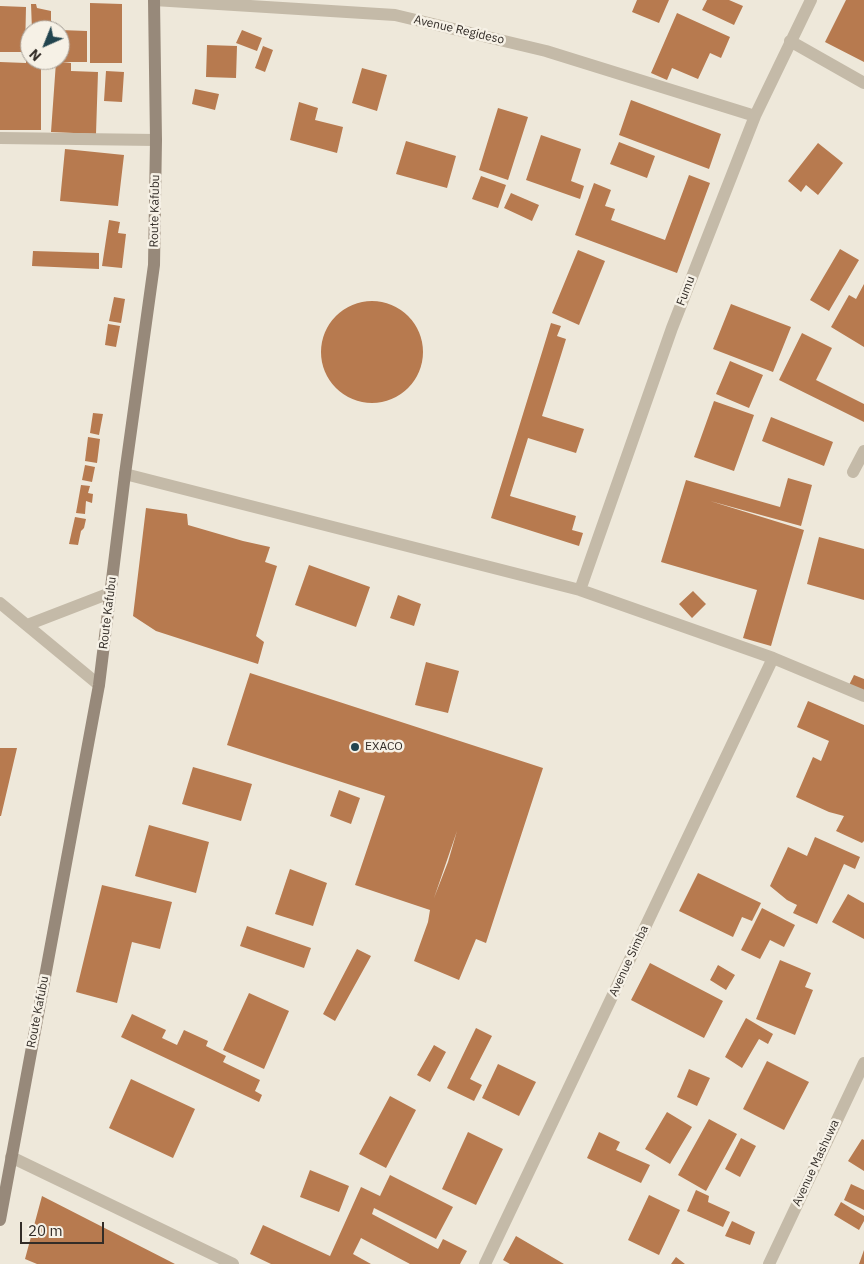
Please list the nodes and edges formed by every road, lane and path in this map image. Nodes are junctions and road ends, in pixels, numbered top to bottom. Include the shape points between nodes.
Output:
1 (154, 0) edge
2 (811, 0) edge
3 (790, 41) junction
4 (864, 83) edge
5 (755, 116) junction
6 (0, 138) edge
7 (156, 140) junction
8 (864, 451) edge
9 (853, 472) dead end
10 (124, 474) junction
11 (580, 590) junction
12 (110, 593) junction
13 (0, 603) edge
14 (27, 625) junction
15 (774, 658) junction
16 (99, 685) junction
17 (864, 696) edge
18 (864, 1063) edge
19 (11, 1157) junction
20 (0, 1220) edge
21 (233, 1264) edge
22 (486, 1264) edge
23 (768, 1264) edge

1 - 5 street, Avenue Regideso via 395,15 546,51
1 - 7 main road, Route Kafubu
2 - 3 street, Fumu
3 - 4 street
3 - 5 street, Fumu
5 - 11 street, Fumu via 672,328
6 - 7 street
7 - 10 main road, Route Kafubu via 154,265
8 - 9 street
10 - 11 street
10 - 12 main road, Route Kafubu
11 - 15 street
12 - 14 street
12 - 16 main road, Route Kafubu
13 - 14 street
14 - 16 street
15 - 17 street
15 - 22 street, Avenue Simba
16 - 19 main road, Route Kafubu
18 - 23 street, Avenue Mashuwa
19 - 20 main road, Route Kafubu
19 - 21 street

